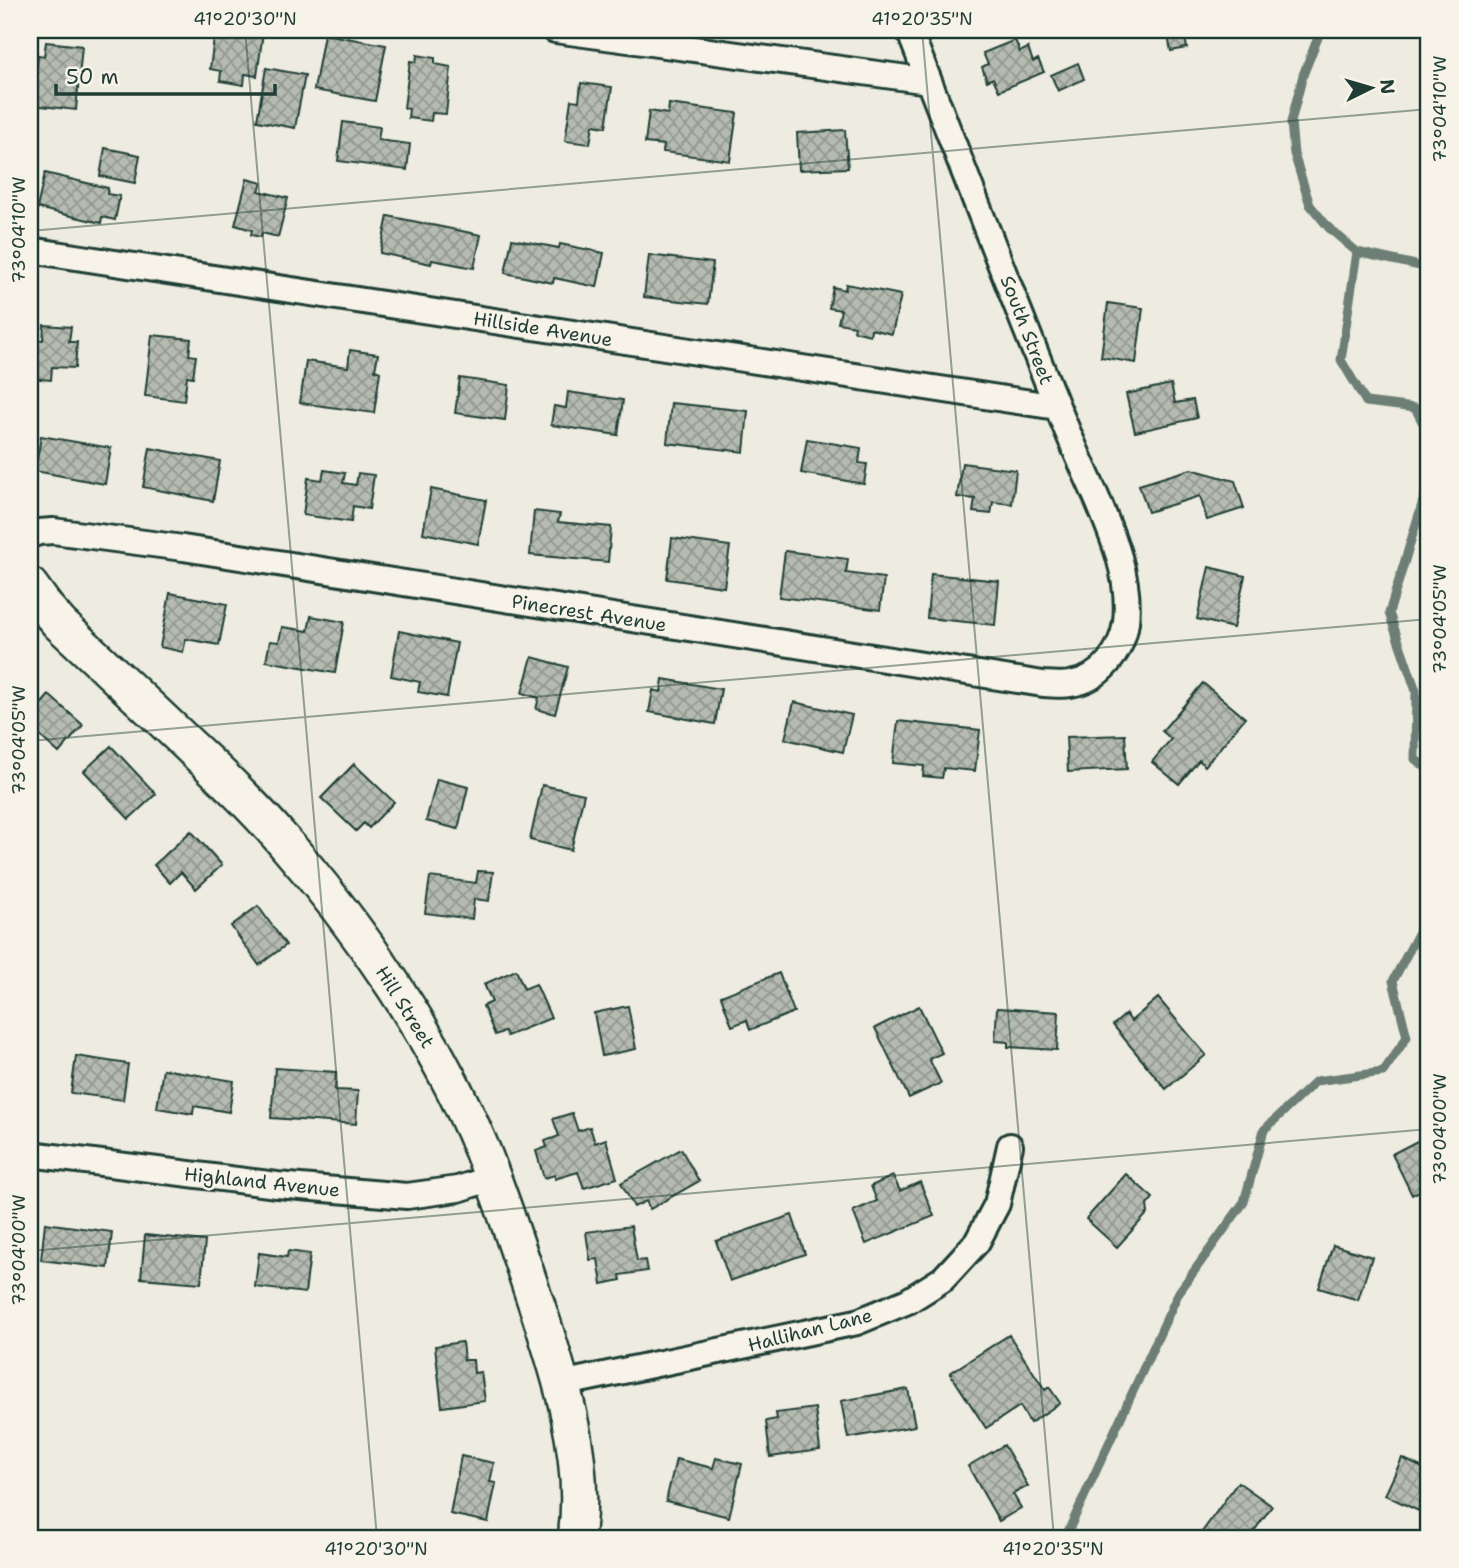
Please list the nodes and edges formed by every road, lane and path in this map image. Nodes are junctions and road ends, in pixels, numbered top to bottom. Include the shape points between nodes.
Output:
1 (555, 30) edge
2 (909, 30) edge
3 (929, 80) junction
4 (30, 250) edge
5 (1057, 407) junction
6 (30, 535) edge
7 (30, 586) edge
8 (1124, 633) joint
9 (1010, 1146) dead end
10 (30, 1154) edge
11 (492, 1178) junction
12 (561, 1384) junction
13 (576, 1538) edge

1 - 3 street
2 - 3 street, South Street
3 - 5 street, South Street
4 - 5 street, Hillside Avenue
5 - 8 street, South Street via 1118,553 1126,590
6 - 8 street, Pinecrest Avenue via 53,531 183,548 1043,684 1089,679 1106,667
7 - 11 main road, Hill Street via 60,624 261,816 310,872 395,988 463,1110
9 - 12 street, Hallihan Lane via 997,1204 977,1242 943,1279 908,1300 857,1322
10 - 11 street, Highland Avenue via 407,1196 458,1189
11 - 12 main road, Hill Street
12 - 13 main road, Hill Street via 579,1485

